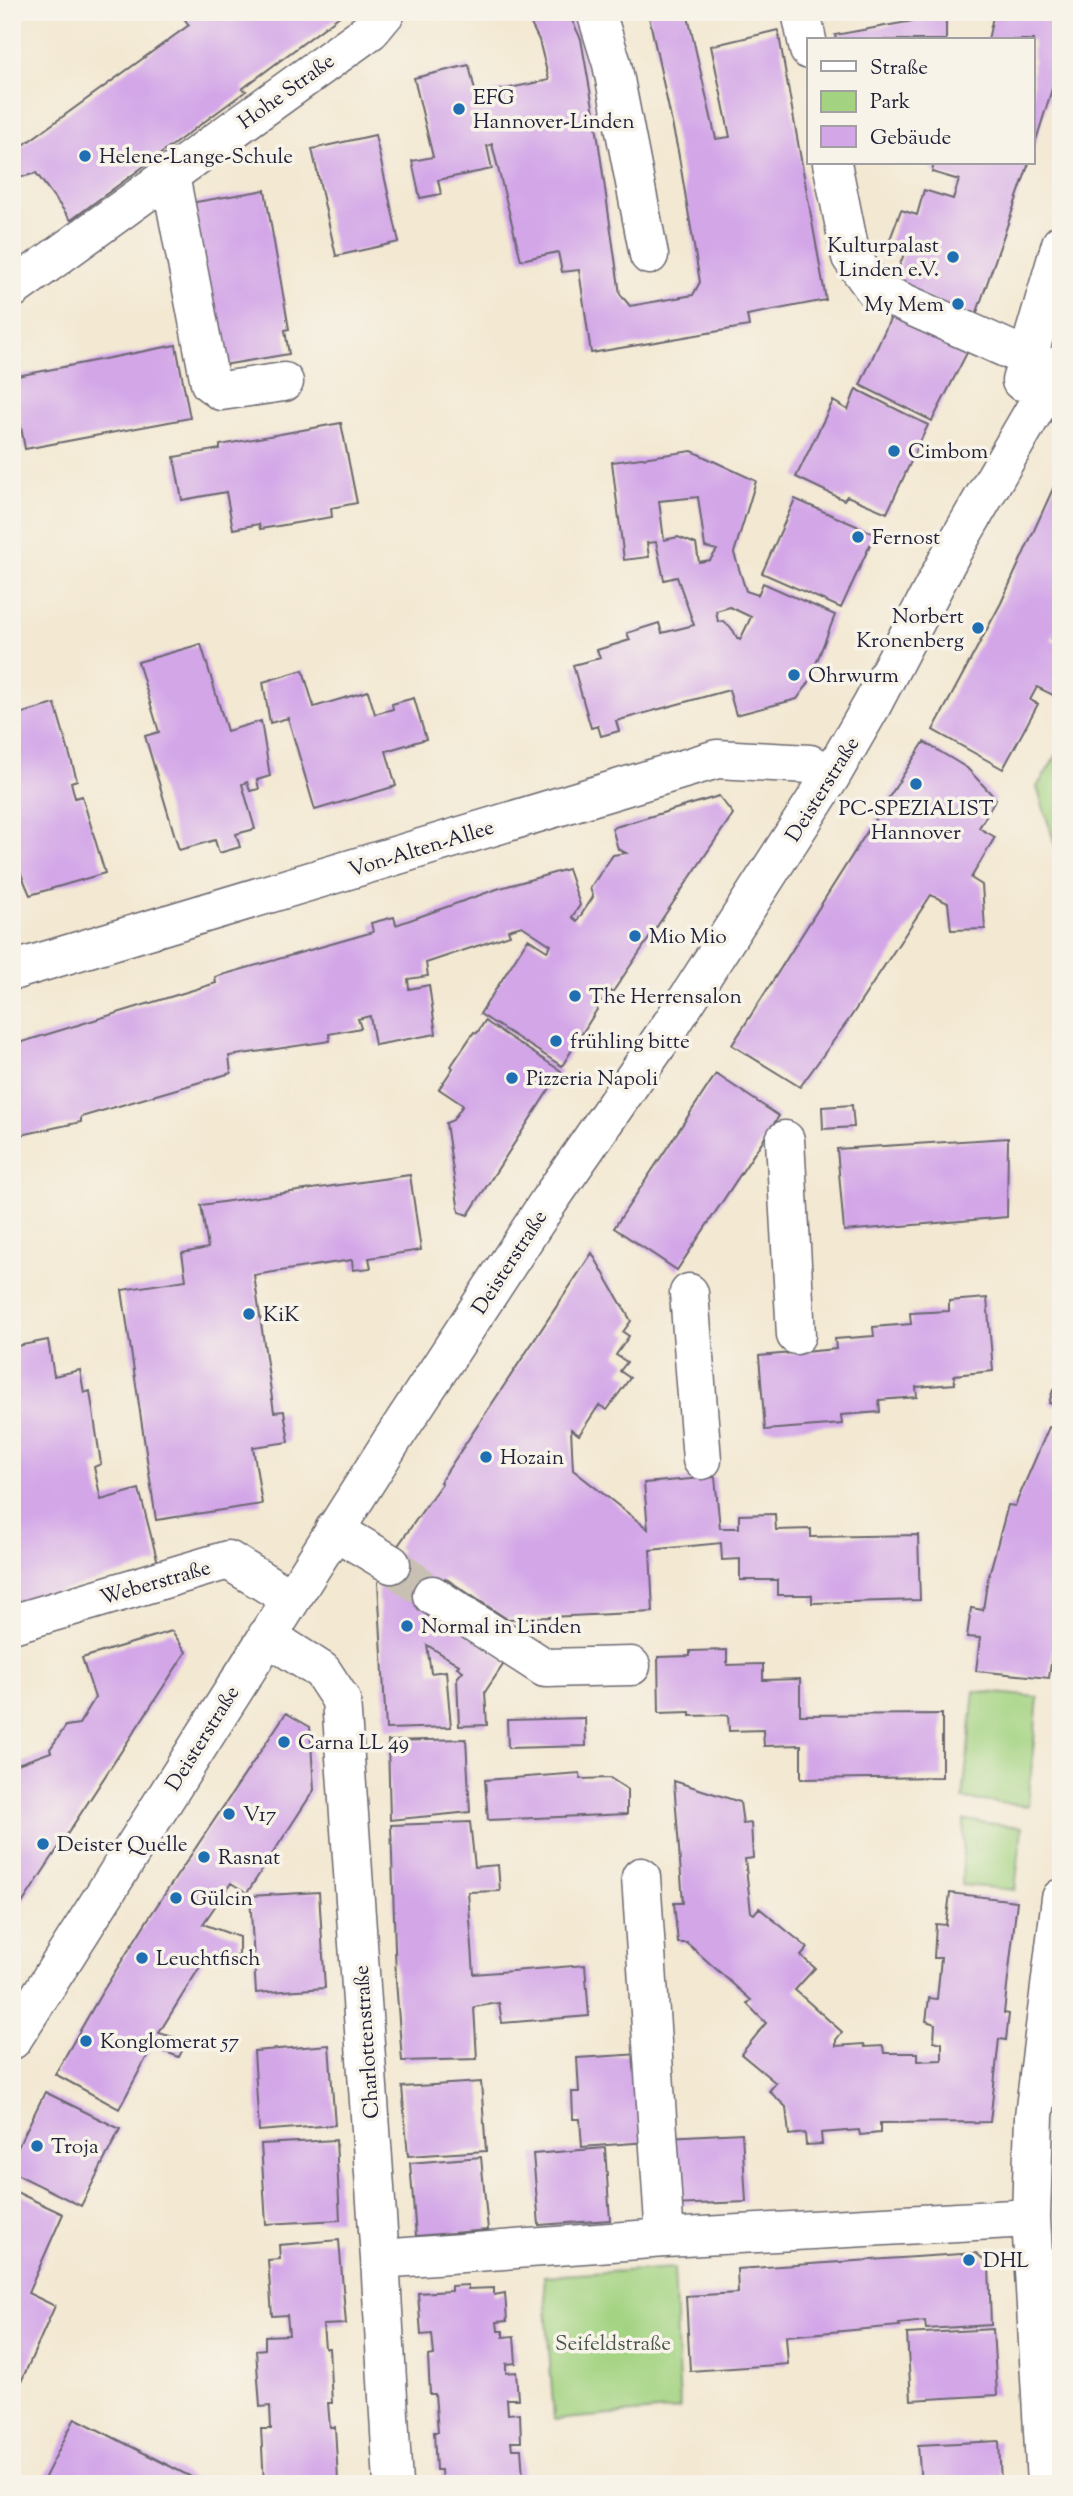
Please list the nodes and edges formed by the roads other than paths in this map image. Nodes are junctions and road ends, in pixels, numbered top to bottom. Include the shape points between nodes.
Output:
1 (386, 12) edge
2 (596, 12) edge
3 (801, 12) edge
4 (807, 40) edge
5 (832, 164) edge
6 (170, 175) junction
7 (1061, 243) edge
8 (649, 255) dead end
9 (12, 289) edge
10 (1044, 361) edge
11 (284, 382) dead end
12 (831, 776) junction
13 (12, 971) edge
14 (785, 1140) dead end
15 (689, 1293) dead end
16 (796, 1335) dead end
17 (702, 1460) dead end
18 (334, 1530) junction
19 (391, 1564) tunnel mouth
20 (432, 1595) tunnel mouth
21 (290, 1598) junction
22 (12, 1624) edge
23 (267, 1636) junction
24 (631, 1666) dead end
25 (640, 1877) dead end
26 (1061, 1898) edge
27 (12, 2040) edge
28 (1031, 2218) junction
29 (665, 2238) junction
30 (380, 2259) junction
31 (393, 2484) edge
32 (1046, 2484) edge

1 - 6 street, Hohe Straße via 372,30
2 - 8 street via 612,64
3 - 4 street
5 - 10 street via 851,257 875,290
6 - 9 street, Hohe Straße
6 - 11 street via 210,383 221,391
7 - 10 street, Deisterstraße
10 - 12 street, Deisterstraße via 995,478
12 - 13 street, Von-Alten-Allee via 810,764 717,759
12 - 18 street, Deisterstraße
14 - 16 street
15 - 17 street
18 - 19 street
18 - 21 street, Deisterstraße
20 - 24 street via 545,1668
21 - 22 street, Weberstraße via 228,1560
21 - 23 street, Deisterstraße
23 - 27 street, Deisterstraße
23 - 30 street, Charlottenstraße via 322,1671 341,1700
25 - 29 street
26 - 28 street via 1034,2116
28 - 29 street
28 - 32 street
29 - 30 street
30 - 31 street, Charlottenstraße

